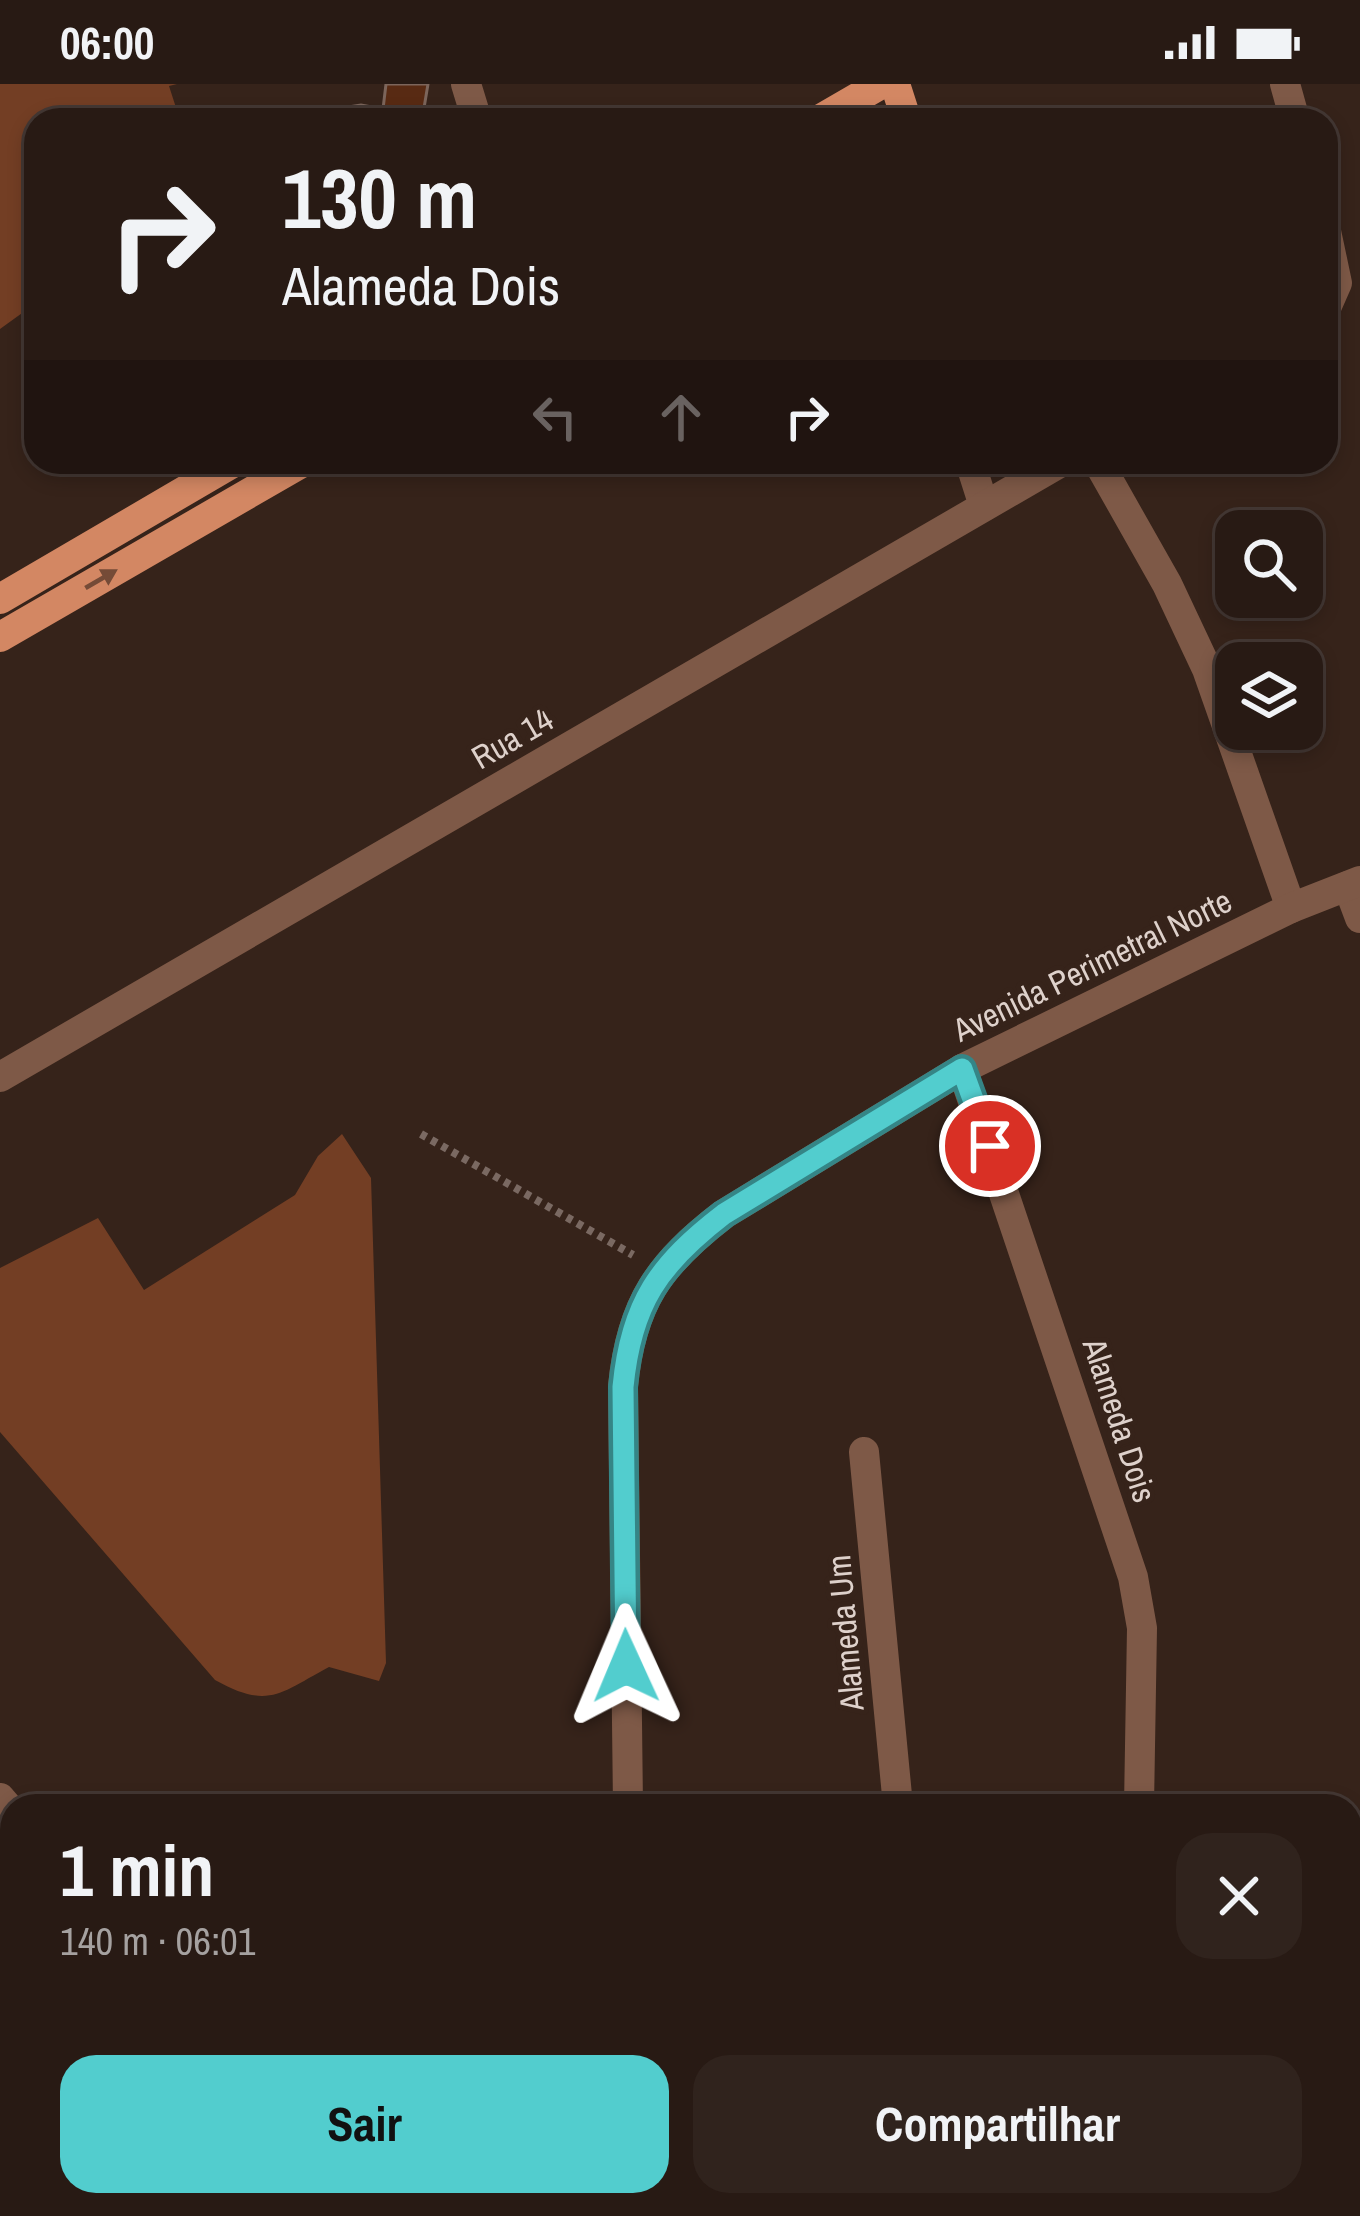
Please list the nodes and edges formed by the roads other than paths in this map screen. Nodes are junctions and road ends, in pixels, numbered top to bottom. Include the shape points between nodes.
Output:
1 (214, 474) edge
2 (282, 474) edge
3 (974, 474) edge
4 (1017, 474) edge
5 (1105, 474) edge
6 (984, 506) junction
7 (0, 599) edge
8 (0, 637) edge
9 (1354, 884) edge
10 (1291, 908) junction
11 (1360, 918) edge
12 (962, 1069) junction
13 (0, 1077) edge
14 (864, 1452) dead end
15 (628, 1794) edge
16 (897, 1794) edge
17 (1139, 1794) edge

1 - 7 main road
8 -> 2 main road
3 - 6 street
4 - 6 street, Rua 14
5 - 10 street via 1208,669
6 - 13 street, Rua 14
9 - 10 street, Avenida Perimetral Norte
9 - 11 street
10 - 12 street, Avenida Perimetral Norte
12 - 15 street, Avenida Perimetral Norte via 724,1214 688,1241 639,1308 623,1387
12 - 17 street, Alameda Dois via 1133,1576 1142,1628
14 - 16 street, Alameda Um

